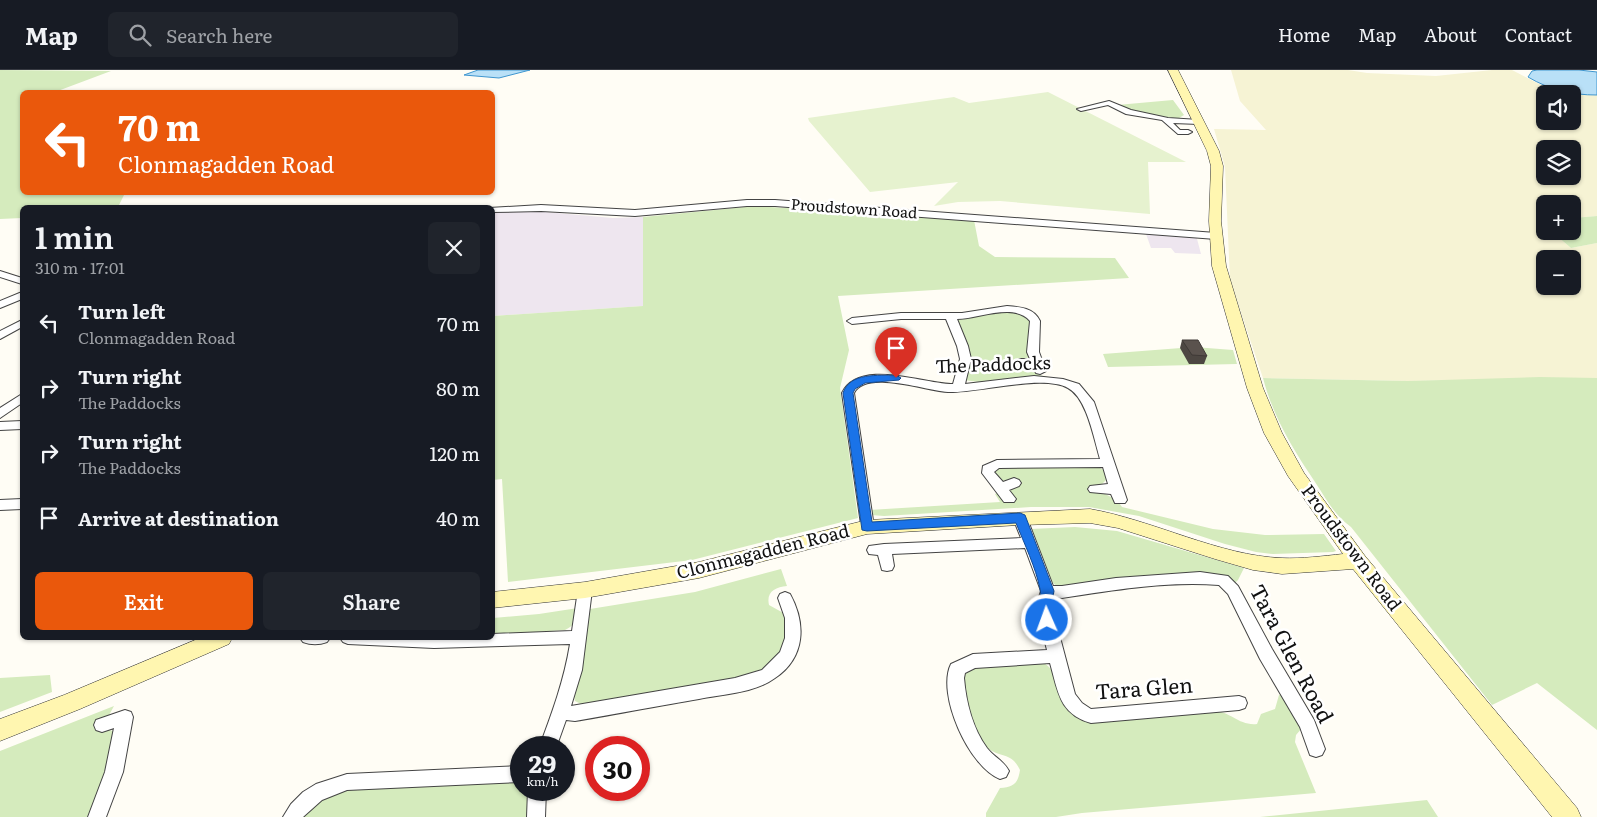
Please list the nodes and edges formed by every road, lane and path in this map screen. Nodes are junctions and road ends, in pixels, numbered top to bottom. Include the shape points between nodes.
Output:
1 (1173, 70) edge
2 (1081, 108) dead end
3 (1167, 120) junction
4 (1199, 122) junction
5 (1188, 132) dead end
6 (495, 209) edge
7 (1216, 236) junction
8 (0, 274) edge
9 (20, 280) edge
10 (20, 296) edge
11 (0, 305) edge
12 (950, 316) junction
13 (852, 321) dead end
14 (20, 324) edge
15 (0, 336) edge
16 (1020, 362) dead end
17 (959, 388) junction
18 (20, 399) edge
19 (0, 414) edge
20 (20, 425) edge
21 (0, 426) edge
22 (1108, 463) junction
23 (1014, 484) dead end
24 (1000, 488) junction
25 (1095, 488) dead end
26 (1009, 499) dead end
27 (20, 504) edge
28 (0, 505) edge
29 (1020, 518) junction
30 (867, 526) junction
31 (1030, 543) junction
32 (1358, 561) junction
33 (887, 566) dead end
34 (585, 590) junction
35 (1048, 591) junction
36 (785, 598) dead end
37 (495, 600) edge
38 (578, 637) junction
39 (216, 640) edge
40 (391, 640) edge
41 (492, 640) edge
42 (495, 640) edge
43 (1056, 656) junction
44 (1239, 703) dead end
45 (560, 712) junction
46 (102, 725) dead end
47 (0, 730) edge
48 (551, 736) edge
49 (1316, 748) dead end
50 (1000, 771) dead end
51 (510, 775) edge
52 (537, 801) edge
53 (97, 817) edge
54 (292, 817) edge
55 (536, 817) edge
56 (1568, 817) edge

1 - 4 main road, Proudstown Road
2 - 3 street via 1109,103 1129,112
3 - 4 street
3 - 5 street via 1178,132
4 - 7 main road, Proudstown Road via 1217,166
6 - 7 street, Proudstown Road via 635,213 775,203
7 - 32 main road, Proudstown Road via 1219,266 1230,306 1269,424 1297,476
8 - 9 street
10 - 11 street
12 - 13 street, The Paddocks via 866,316
12 - 16 street, The Paddocks via 1007,309 1029,314 1035,321 1032,344 1039,366
12 - 17 street via 964,353 965,368
14 - 15 street
17 - 22 street, The Paddocks via 1034,381 1072,385 1088,402
17 - 30 street, The Paddocks via 884,378 864,380 850,387 848,393
18 - 19 street
20 - 21 street
22 - 24 street via 996,464 988,469 988,473
22 - 25 street, The Paddocks via 1118,495
23 - 24 street
24 - 26 street
27 - 28 street
29 - 30 main road, Clonmagadden Road
29 - 31 street, Tara Glen
29 - 32 main road, Clonmagadden Road via 1090,516 1119,521 1215,552 1282,566
30 - 34 main road, Clonmagadden Road via 699,570
31 - 33 street via 879,550
31 - 35 street, Tara Glen
32 - 56 main road, Proudstown Road
34 - 37 main road, Clonmagadden Road
34 - 38 street
35 - 43 street, Tara Glen via 1044,607
35 - 49 street, Tara Glen Road via 1200,578 1223,580 1233,590 1308,725
36 - 45 street via 793,613 792,645 784,661 771,673 735,685 575,714
38 - 42 street
38 - 45 street via 574,670
39 - 47 main road
40 - 41 street
43 - 44 street, Tara Glen via 1067,696 1081,714 1091,716
43 - 50 street via 973,661 957,669 955,682 970,733 981,753
45 - 48 street
46 - 53 street via 125,717 114,772
51 - 54 street via 347,782 314,793
52 - 55 street

